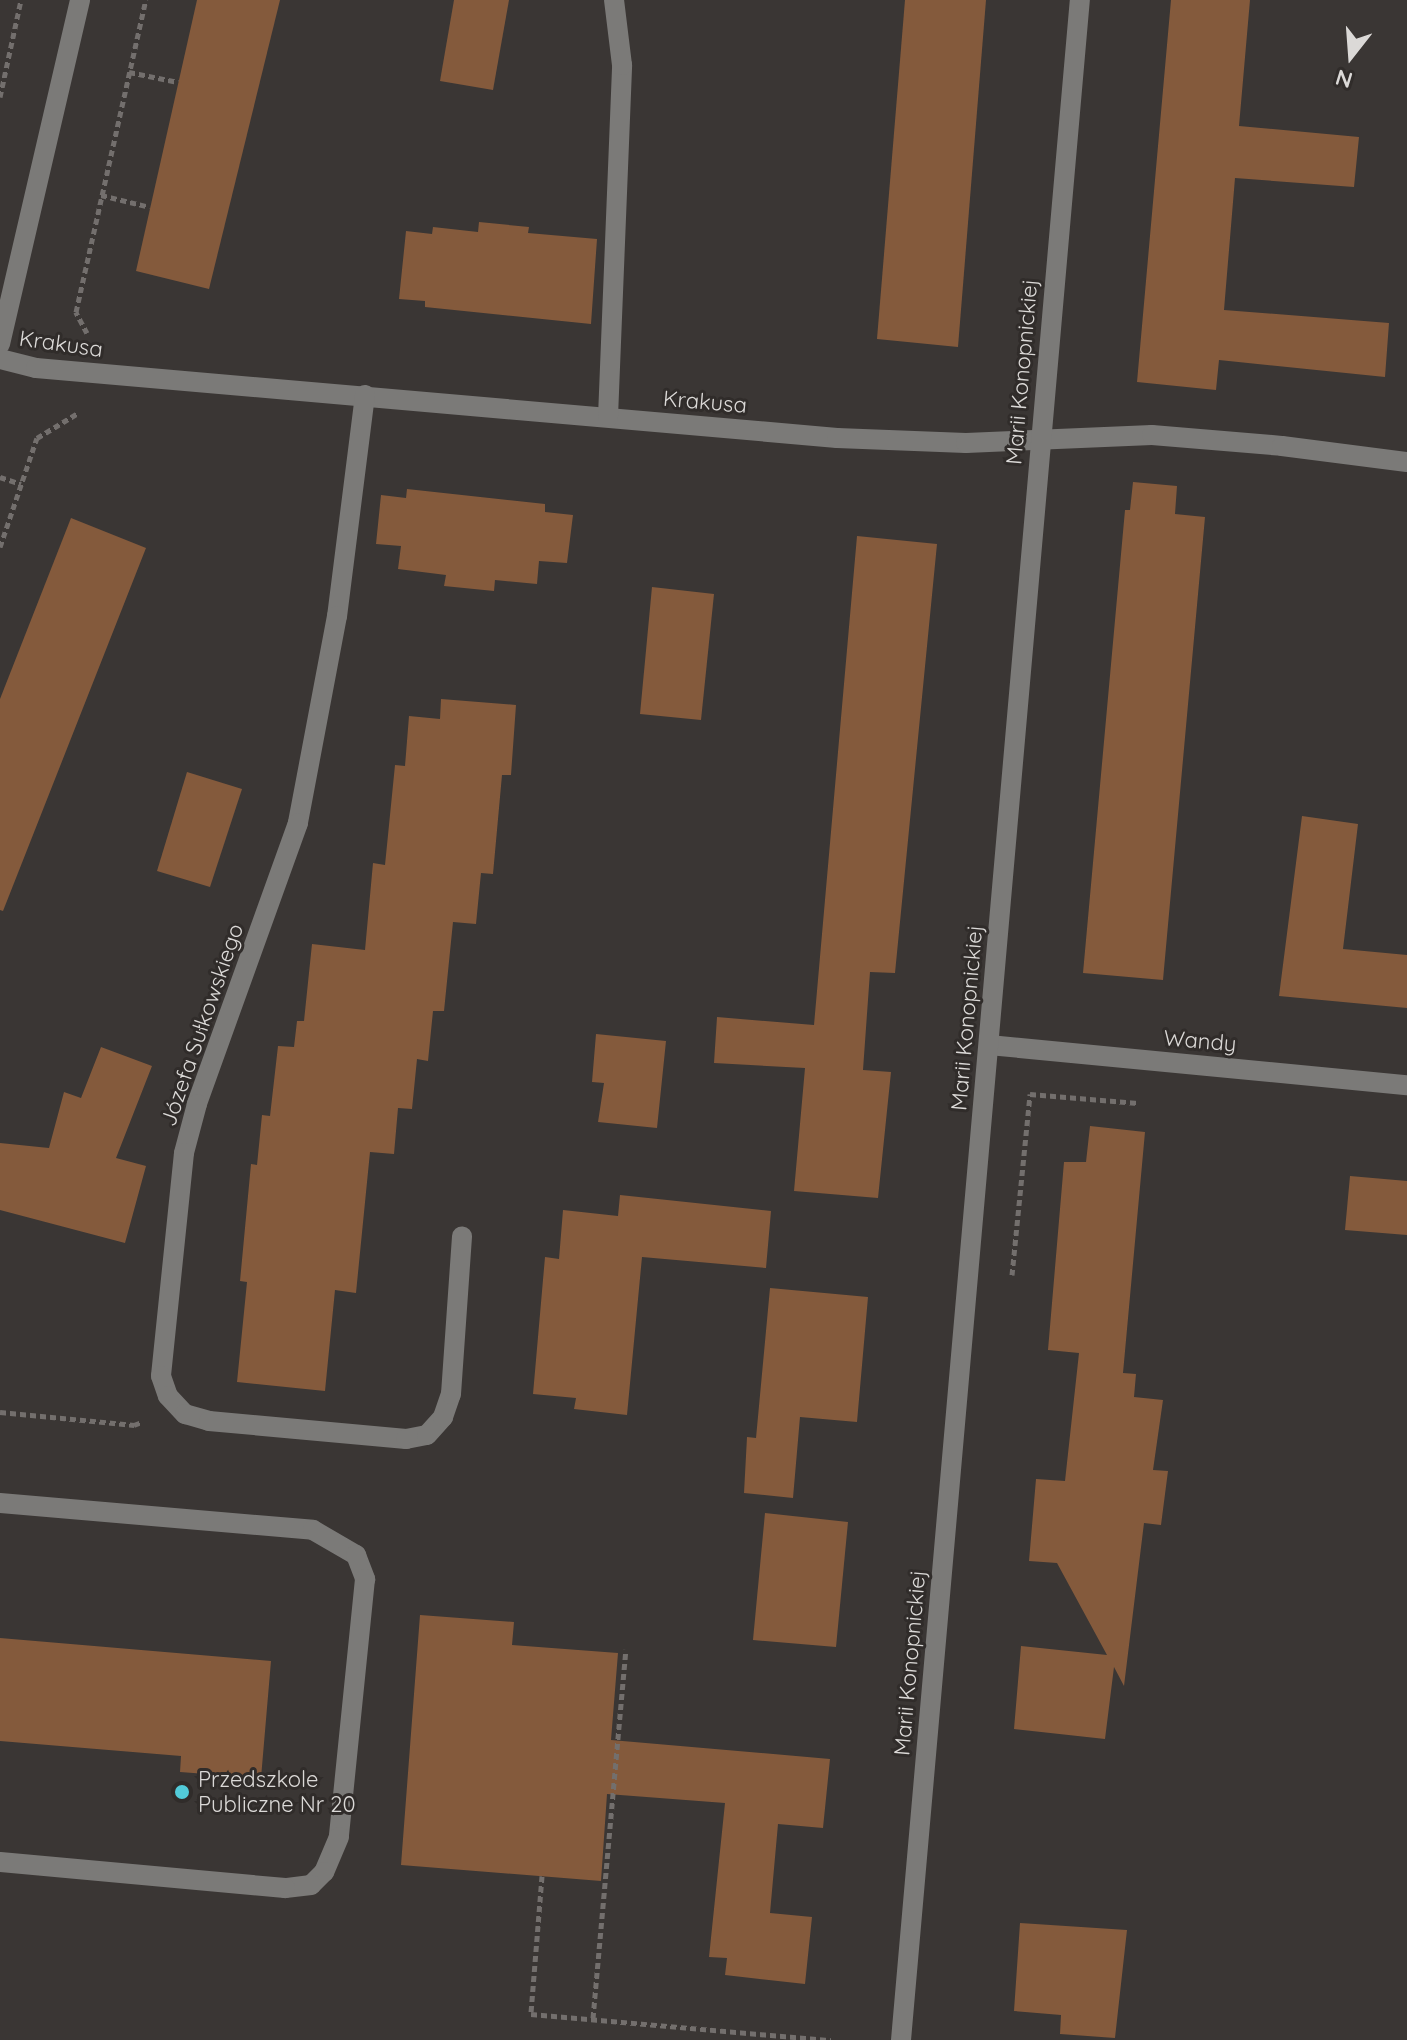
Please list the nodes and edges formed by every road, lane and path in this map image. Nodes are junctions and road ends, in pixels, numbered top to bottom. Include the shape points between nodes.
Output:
1 (21, 0) edge
2 (80, 0) edge
3 (146, 0) edge
4 (614, 0) edge
5 (1080, 0) edge
6 (129, 72) junction
7 (178, 82) dead end
8 (0, 97) edge
9 (101, 195) junction
10 (150, 207) dead end
11 (86, 342) dead end
12 (0, 344) edge
13 (0, 359) edge
14 (365, 395) junction
15 (81, 404) dead end
16 (608, 417) junction
17 (1039, 441) junction
18 (1407, 462) edge
19 (0, 477) edge
20 (21, 484) junction
21 (0, 547) edge
22 (989, 1045) junction
23 (1407, 1085) edge
24 (1140, 1103) dead end
25 (462, 1236) dead end
26 (1011, 1285) dead end
27 (179, 1407) junction
28 (0, 1412) edge
29 (0, 1503) edge
30 (626, 1649) dead end
31 (0, 1862) edge
32 (542, 1876) dead end
33 (593, 2018) junction
34 (831, 2040) edge
35 (901, 2040) edge

1 - 8 path
2 - 12 street
3 - 6 path
4 - 16 street via 622,65
5 - 17 street, Marii Konopnickiej
6 - 7 path
6 - 9 path
9 - 10 path
9 - 11 path via 76,312 87,330
13 - 14 street, Krakusa via 36,368
14 - 16 street, Krakusa
14 - 27 street, Józefa Sułkowskiego via 337,616 298,823 184,1153 161,1376
15 - 20 path via 80,412 37,438
16 - 17 street, Krakusa via 890,441
17 - 18 street, Krakusa via 1152,435
17 - 22 street, Marii Konopnickiej
19 - 20 path
20 - 21 path
22 - 23 street, Wandy
22 - 35 street, Marii Konopnickiej
24 - 26 path via 1030,1094
25 - 27 street via 451,1394 443,1417 427,1435 406,1439 209,1421
27 - 28 path via 134,1425
29 - 31 street via 313,1530 356,1555 365,1579 339,1837 324,1872 311,1885 285,1888
30 - 33 path
32 - 33 path via 531,2014
33 - 34 path

